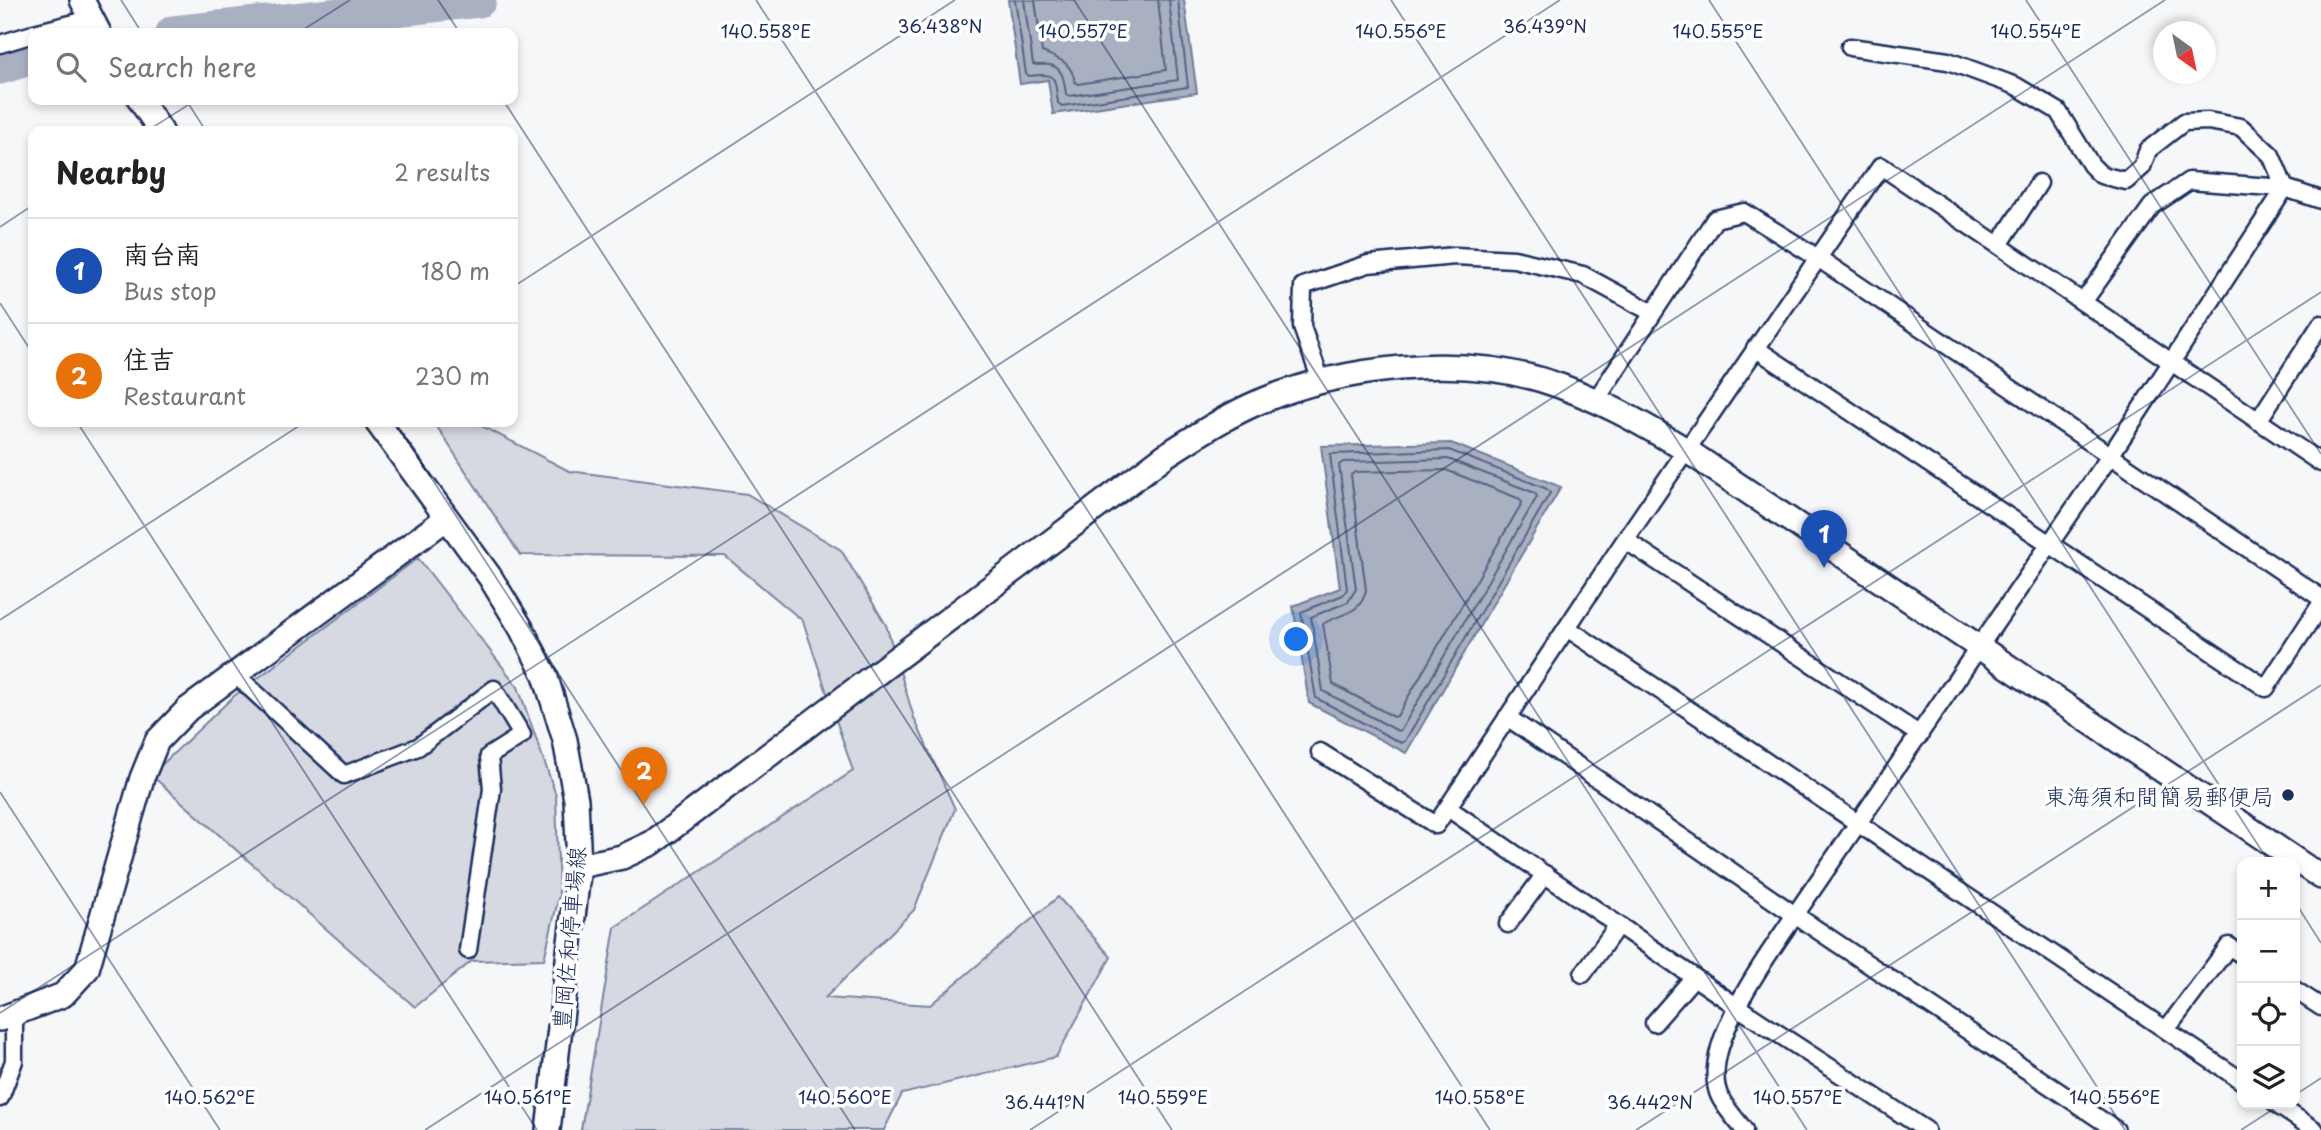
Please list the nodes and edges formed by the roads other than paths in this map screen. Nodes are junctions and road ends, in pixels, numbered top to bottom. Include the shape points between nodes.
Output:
1 (93, 21) edge
2 (59, 28) edge
3 (28, 35) edge
4 (0, 44) edge
5 (1850, 47) dead end
6 (144, 105) edge
7 (158, 126) edge
8 (2039, 183) dead end
9 (2285, 188) junction
10 (2321, 200) edge
11 (1999, 245) junction
12 (1818, 258) junction
13 (2083, 302) junction
14 (1653, 313) junction
15 (2321, 324) edge
16 (1755, 348) junction
17 (2171, 362) junction
18 (1321, 382) junction
19 (1596, 400) junction
20 (2258, 421) junction
21 (381, 427) edge
22 (1686, 450) junction
23 (2110, 456) junction
24 (2321, 463) edge
25 (447, 518) junction
26 (1625, 540) junction
27 (2050, 543) junction
28 (2321, 598) edge
29 (2321, 604) edge
30 (1567, 628) junction
31 (1979, 648) junction
32 (235, 674) junction
33 (1507, 717) junction
34 (1920, 734) junction
35 (1320, 752) dead end
36 (1447, 808) junction
37 (1858, 823) junction
38 (579, 866) junction
39 (1545, 874) junction
40 (2321, 877) edge
41 (1795, 915) junction
42 (1508, 924) dead end
43 (1618, 925) junction
44 (468, 950) dead end
45 (2237, 952) edge
46 (1583, 974) dead end
47 (1694, 977) junction
48 (2300, 993) edge
49 (1736, 1006) junction
50 (2321, 1007) edge
51 (7, 1017) edge
52 (1654, 1024) dead end
53 (2166, 1030) junction
54 (2237, 1078) edge
55 (0, 1098) edge
56 (2284, 1109) edge
57 (548, 1130) edge
58 (1744, 1130) edge
59 (1926, 1130) edge
60 (2116, 1130) edge
61 (2315, 1130) edge

1 - 2 street
3 - 4 street
5 - 9 street via 1948,61 2016,86 2057,111 2101,176 2126,181 2142,167 2148,150 2184,122 2207,121 2241,127 2271,155
6 - 7 street
8 - 11 street
9 - 10 street
9 - 13 street via 2189,181 2152,206
9 - 17 street
11 - 12 street via 1881,166
11 - 13 street
12 - 14 street via 1744,212 1715,219
12 - 16 street
12 - 23 street
13 - 17 street
14 - 18 street via 1583,275 1514,259 1455,256 1368,264 1303,286 1302,327
14 - 19 street
15 - 20 street
16 - 22 street
16 - 27 street
17 - 20 street
17 - 23 street
18 - 19 street via 1374,371 1487,369 1541,380
18 - 38 street via 1260,402 1166,455 652,843 622,857
19 - 22 street
20 - 24 street
21 - 25 street, 豊岡佐和停車場線
22 - 26 street
22 - 31 street
23 - 27 street
23 - 28 street
25 - 32 street
25 - 38 street, 豊岡佐和停車場線 via 490,578 545,675 565,740
26 - 30 street
26 - 34 street
27 - 29 street via 2266,688
27 - 31 street
30 - 33 street
30 - 37 street
31 - 34 street
31 - 40 street
32 - 44 street via 344,775 418,747 494,689 522,735 489,755 492,789
32 - 51 street via 188,709 157,741 87,969 62,995
33 - 36 street
33 - 41 street
34 - 37 street
35 - 36 street via 1436,825
36 - 39 street
37 - 41 street
37 - 53 street
38 - 57 street, 豊岡佐和停車場線
39 - 42 street
39 - 43 street
41 - 49 street
41 - 60 street
43 - 46 street
43 - 47 street
45 - 53 street via 2229,946
47 - 49 street
47 - 52 street
48 - 50 street
49 - 58 street via 1716,1064 1719,1094
49 - 59 street
51 - 55 street via 14,1061
53 - 54 street
56 - 61 street

